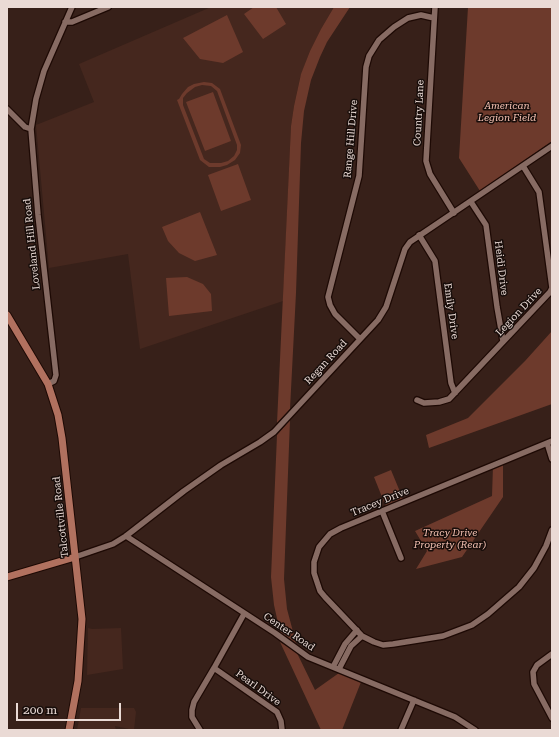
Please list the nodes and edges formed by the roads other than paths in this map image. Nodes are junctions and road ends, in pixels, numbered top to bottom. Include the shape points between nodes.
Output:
1 (72, 7) edge
2 (108, 7) edge
3 (435, 7) edge
4 (434, 18) junction
5 (66, 22) junction
6 (7, 109) edge
7 (31, 129) junction
8 (552, 146) edge
9 (523, 166) junction
10 (471, 202) junction
11 (454, 213) junction
12 (419, 235) junction
13 (551, 278) edge
14 (7, 315) edge
15 (360, 339) junction
16 (504, 341) junction
17 (48, 384) junction
18 (455, 393) junction
19 (417, 400) dead end
20 (549, 442) edge
21 (552, 459) edge
22 (382, 511) junction
23 (552, 530) edge
24 (126, 536) junction
25 (75, 557) junction
26 (401, 558) dead end
27 (7, 577) edge
28 (244, 614) junction
29 (357, 630) junction
30 (362, 636) junction
31 (552, 654) edge
32 (333, 667) junction
33 (214, 668) junction
34 (339, 669) junction
35 (414, 700) junction
36 (552, 718) edge
37 (69, 730) edge
38 (200, 730) edge
39 (282, 730) edge
40 (401, 730) edge
41 (475, 730) edge

1 - 5 street
2 - 5 street via 72,22
3 - 4 street, Country Lane
4 - 11 street, Country Lane via 426,161 430,174
4 - 15 street, Range Hill Drive via 420,15 408,18 394,27 379,40 369,56 366,67 358,176 328,297 335,314
5 - 7 street via 44,70
6 - 7 street via 25,127
7 - 17 street, Loveland Hill Road via 56,375 54,382
8 - 9 street, Regan Road
9 - 10 street, Regan Road
9 - 13 street, Legion Drive via 539,192
10 - 11 street, Regan Road
10 - 16 street, Heidi Drive via 486,225
11 - 12 street, Regan Road
12 - 15 street, Regan Road via 405,249 383,312
12 - 18 street, Emily Drive via 435,261 451,384
13 - 16 street, Legion Drive via 550,292
14 - 17 main road, Talcottville Road
15 - 24 street, Regan Road via 274,432 182,492
16 - 18 street, Legion Drive
17 - 25 main road, Talcottville Road via 62,438
18 - 19 street, Legion Drive via 449,399 439,402 424,403
20 - 21 street
20 - 22 street, Tracey Drive
22 - 26 street
22 - 29 street, Tracey Drive via 330,534 319,547 314,562 314,572 320,591
23 - 30 street via 534,568 519,587 472,625 443,636 383,645
24 - 25 street, Regan Road via 113,544
24 - 28 street, Center Road
25 - 27 main road
25 - 37 main road, Talcottville Road via 82,619 78,681
28 - 32 street, Center Road via 308,657
28 - 33 street
29 - 30 street, Tracey Drive
29 - 32 street via 345,644
30 - 34 street via 351,646
31 - 36 street via 537,665 533,672 534,684
32 - 34 street, Center Road
33 - 38 street via 192,710 192,717
33 - 39 street, Pearl Drive via 277,712
34 - 35 street, Center Road
35 - 40 street
35 - 41 street, Center Road via 454,717

